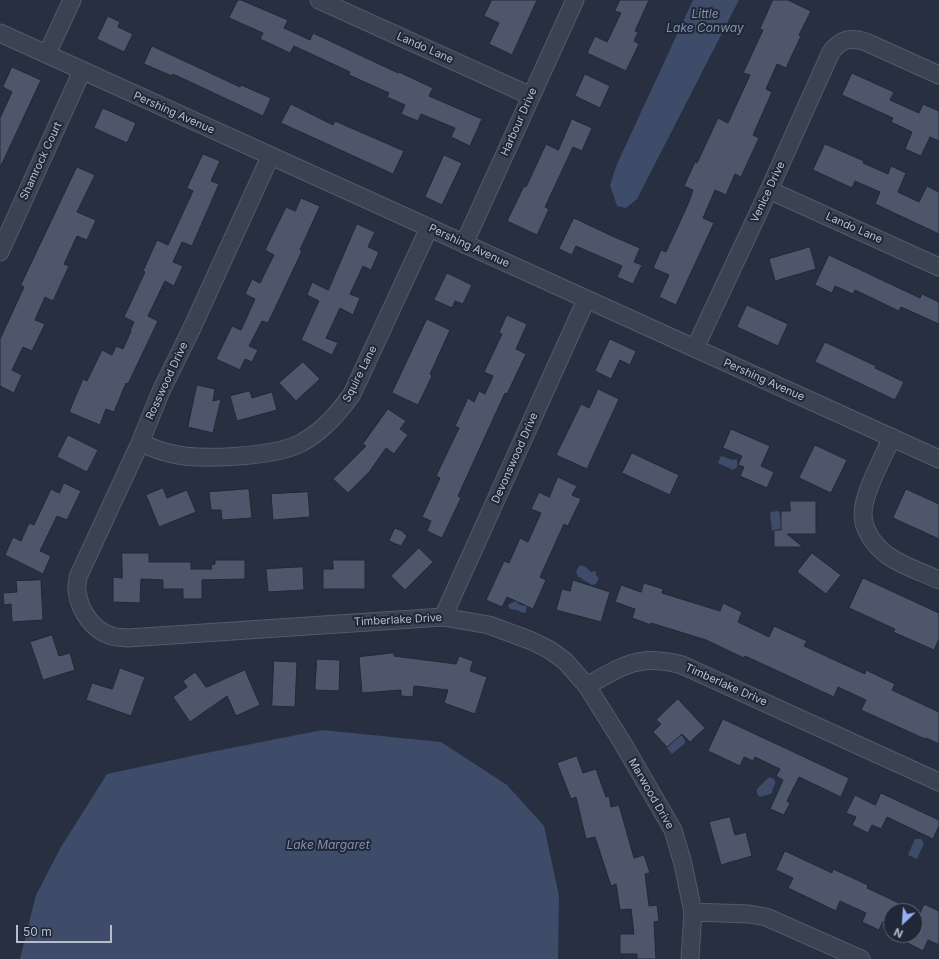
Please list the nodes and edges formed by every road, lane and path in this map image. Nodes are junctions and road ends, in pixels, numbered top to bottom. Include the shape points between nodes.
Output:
1 (72, 0) edge
2 (319, 0) edge
3 (574, 0) edge
4 (0, 33) edge
5 (47, 54) junction
6 (82, 71) junction
7 (939, 75) edge
8 (531, 96) junction
9 (270, 157) junction
10 (769, 190) junction
11 (429, 228) junction
12 (464, 244) junction
13 (0, 252) edge
14 (939, 267) edge
15 (586, 300) junction
16 (695, 348) junction
17 (892, 438) junction
18 (140, 443) junction
19 (939, 459) edge
20 (939, 580) edge
21 (81, 607) joint
22 (443, 617) junction
23 (587, 686) junction
24 (939, 782) edge
25 (693, 912) junction
26 (690, 959) edge
27 (861, 959) edge

1 - 5 street
2 - 8 street, Lando Lane
3 - 8 street, Harbour Drive
4 - 5 street, Pershing Avenue
5 - 6 street, Pershing Avenue
6 - 9 street, Pershing Avenue
6 - 13 street, Shamrock Court
7 - 10 street, Venice Drive via 866,42 856,39 837,44 831,52
8 - 12 street, Harbour Drive
9 - 11 street, Pershing Avenue
9 - 18 street, Rosswood Drive via 161,391
10 - 14 street, Lando Lane
10 - 16 street, Venice Drive
11 - 12 street, Pershing Avenue
11 - 18 street, Squire Lane via 352,394 339,413 320,430 298,444 253,455 190,457
12 - 15 street, Pershing Avenue
15 - 16 street, Pershing Avenue
15 - 22 street, Devonswood Drive
16 - 17 street, Pershing Avenue
17 - 19 street, Pershing Avenue
17 - 20 street via 867,494 863,514 866,530 875,544 888,555
18 - 21 street, Rosswood Drive via 78,577 77,591
21 - 22 street, Timberlake Drive via 89,621 100,631 128,638
22 - 23 street, Timberlake Drive via 489,625 532,641 565,661
23 - 24 street, Timberlake Drive via 621,666 642,661 660,660 682,665
23 - 25 street, Marwood Drive via 673,830
25 - 26 street, Marwood Drive
25 - 27 street via 766,917

